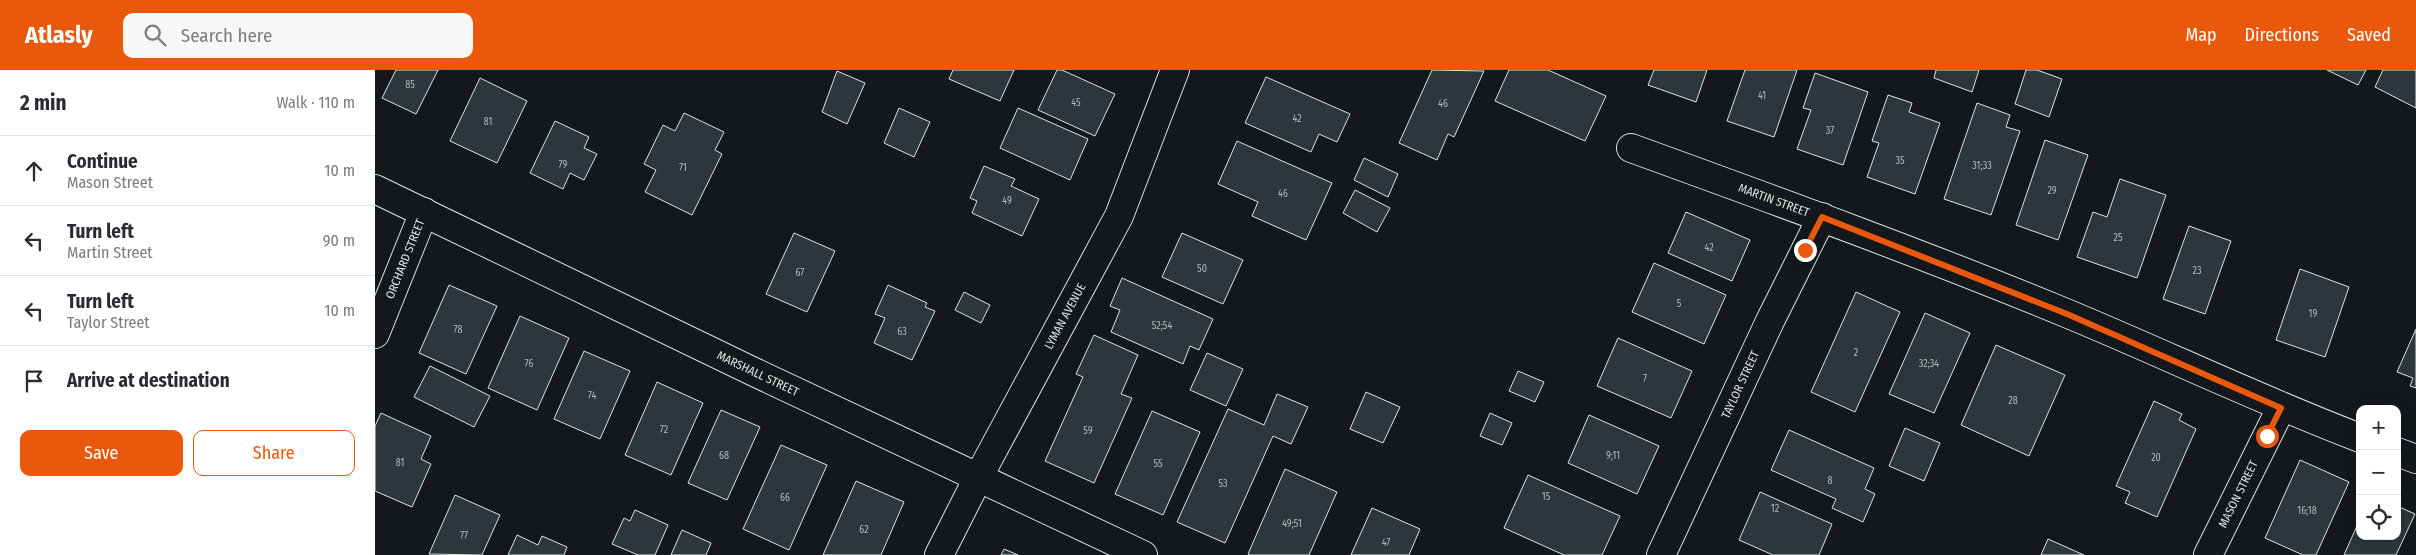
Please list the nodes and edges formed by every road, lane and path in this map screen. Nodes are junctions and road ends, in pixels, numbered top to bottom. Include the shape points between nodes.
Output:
1 (1171, 71) edge
2 (1631, 148) dead end
3 (375, 189) edge
4 (424, 212) junction
5 (1822, 217) junction
6 (375, 334) edge
7 (2281, 408) junction
8 (2356, 436) edge
9 (2401, 453) edge
10 (2416, 459) edge
11 (979, 476) junction
12 (939, 555) edge
13 (1143, 555) edge
14 (1661, 555) edge
15 (2208, 555) edge

1 - 11 street, LYMAN AVENUE via 1119,216
2 - 5 street, MARTIN STREET
3 - 4 street, MARSHALL STREET
4 - 6 street, ORCHARD STREET
4 - 11 street, MARSHALL STREET via 752,371
5 - 7 street, MARTIN STREET via 2067,314
5 - 14 street, TAYLOR STREET
7 - 8 street, MARTIN STREET
7 - 15 street, MASON STREET
9 - 10 street
11 - 12 street, LYMAN AVENUE
11 - 13 street, MARSHALL STREET

